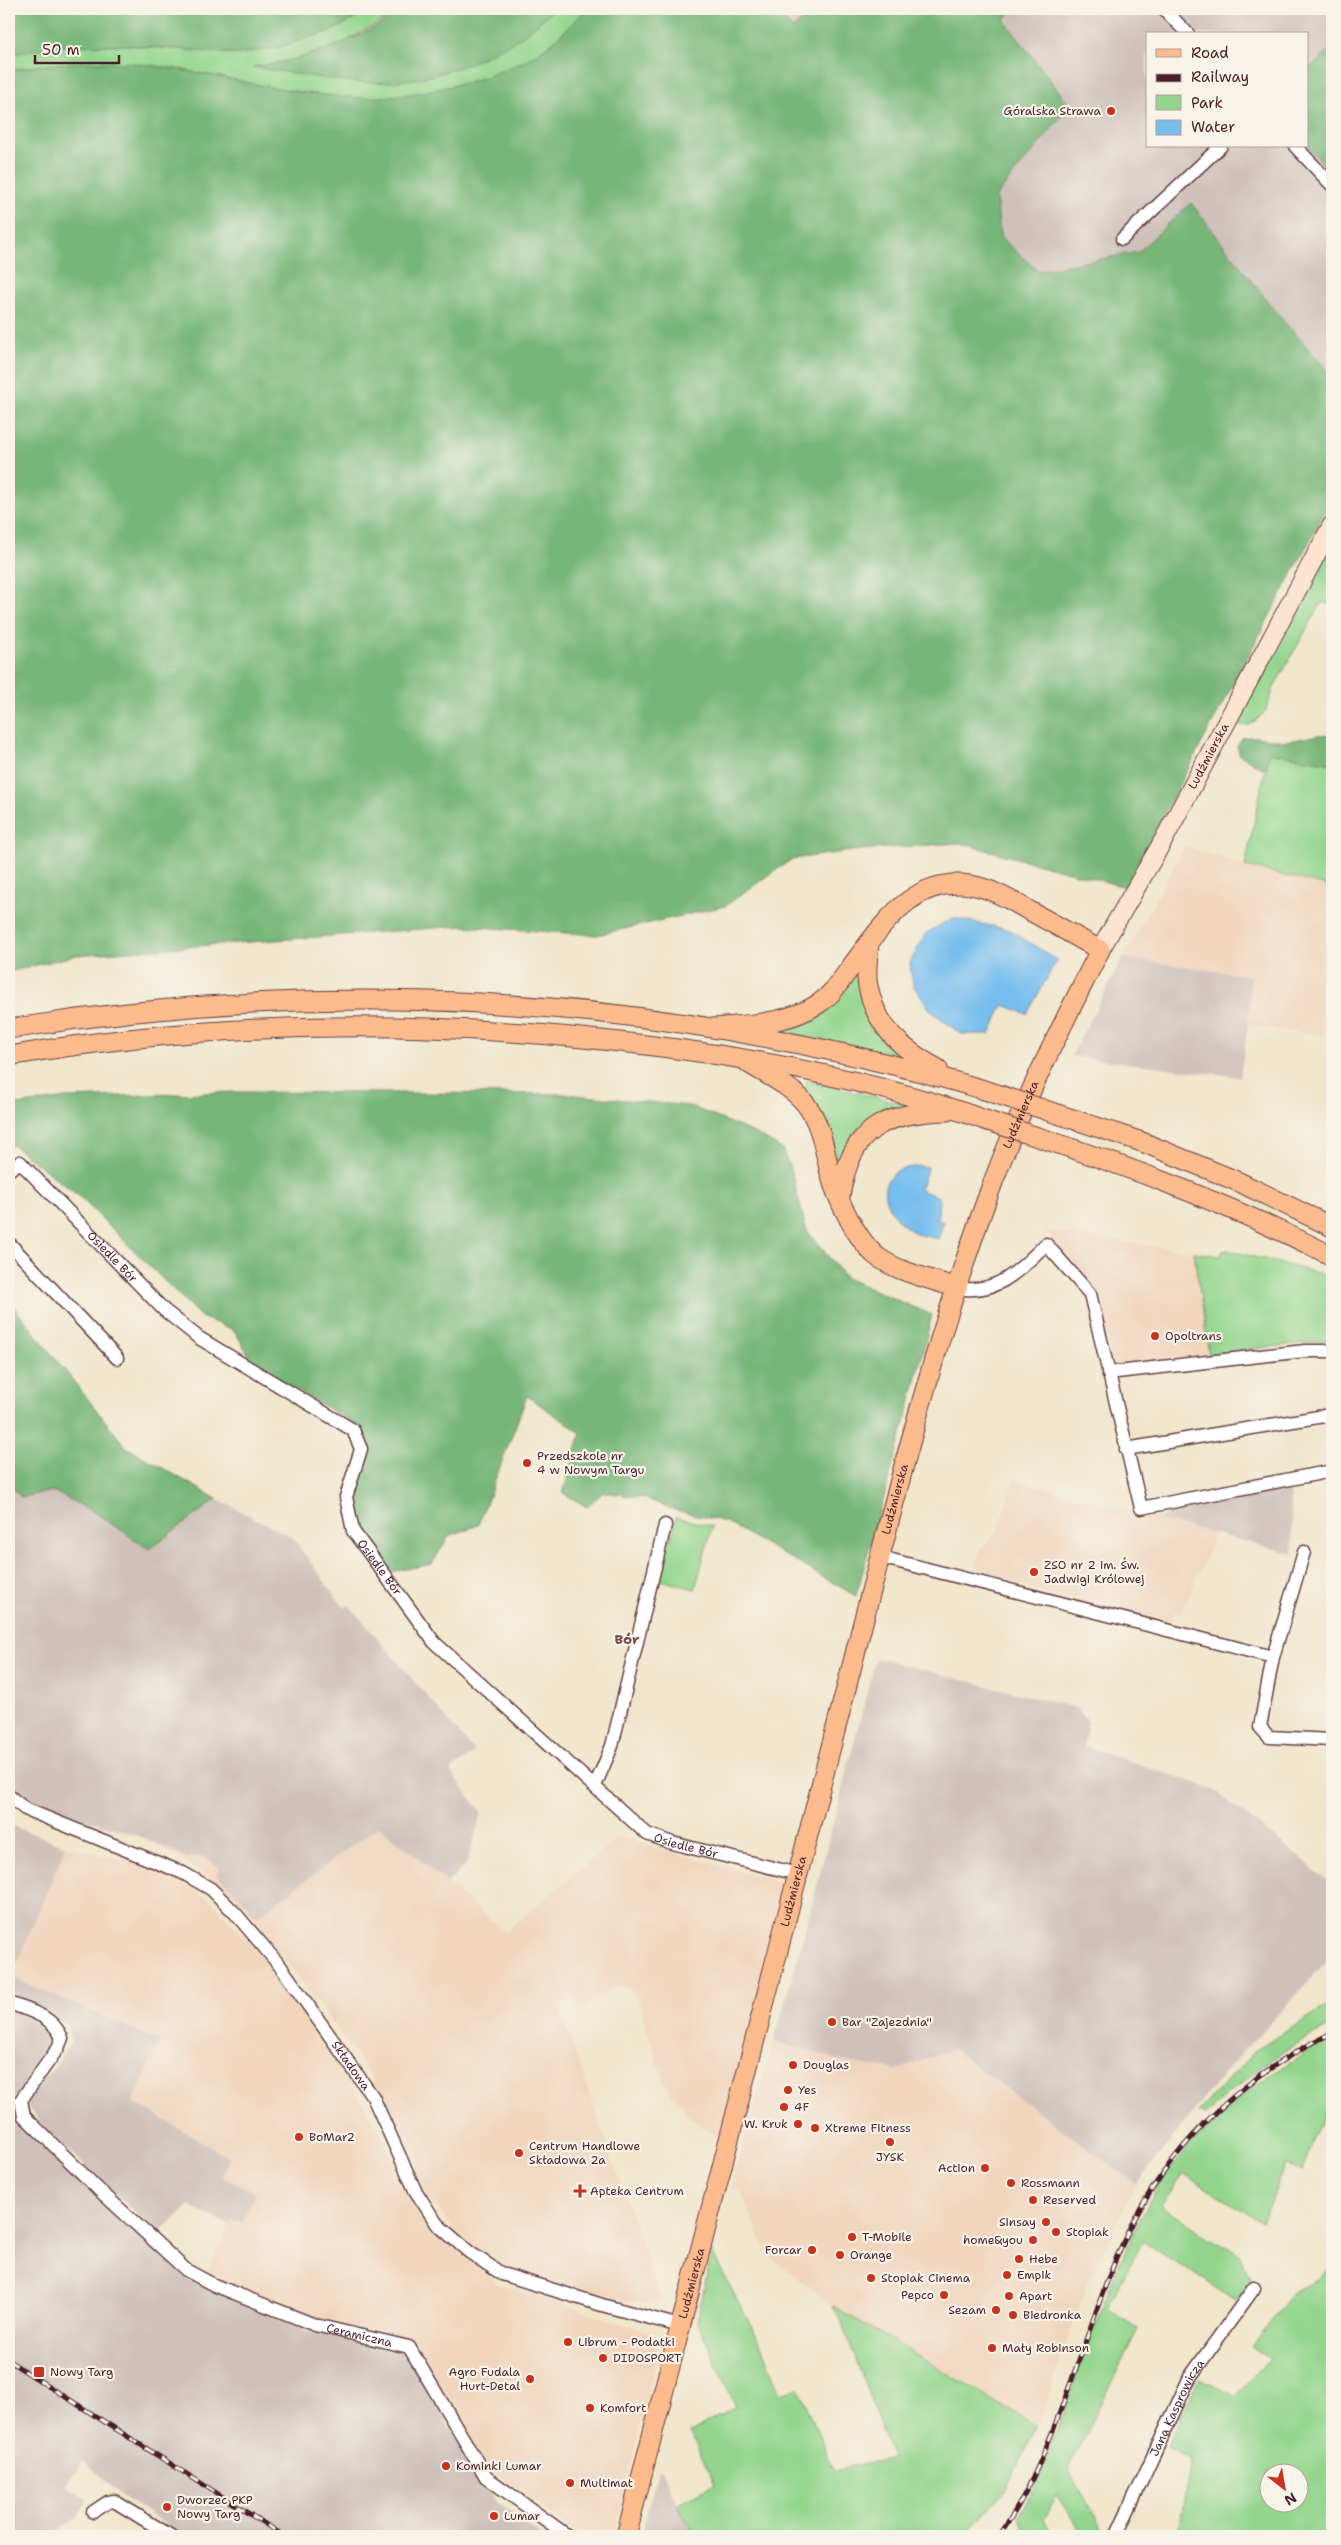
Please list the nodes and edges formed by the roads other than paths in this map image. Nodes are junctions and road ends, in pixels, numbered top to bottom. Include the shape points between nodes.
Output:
1 (1164, 9) edge
2 (1186, 32) edge
3 (1219, 148) edge
4 (1297, 148) edge
5 (1332, 185) edge
6 (1122, 239) dead end
7 (1332, 525) edge
8 (869, 944) junction
9 (1100, 950) junction
10 (715, 1028) junction
11 (9, 1029) edge
12 (9, 1056) edge
13 (738, 1057) junction
14 (963, 1083) junction
15 (960, 1111) junction
16 (9, 1170) edge
17 (840, 1196) junction
18 (1332, 1227) edge
19 (9, 1243) edge
20 (1332, 1256) edge
21 (957, 1288) junction
22 (1330, 1351) dead end
23 (117, 1358) dead end
24 (1108, 1373) junction
25 (1330, 1415) dead end
26 (1126, 1449) junction
27 (1332, 1471) edge
28 (665, 1525) dead end
29 (1304, 1552) dead end
30 (880, 1557) junction
31 (1273, 1657) junction
32 (1332, 1740) edge
33 (595, 1786) junction
34 (9, 1796) edge
35 (798, 1874) junction
36 (9, 2003) edge
37 (1254, 2288) dead end
38 (680, 2326) junction
39 (93, 2512) dead end
40 (171, 2536) edge
41 (568, 2536) edge
42 (626, 2536) edge
43 (1116, 2536) edge

1 - 2 street
3 - 6 street
4 - 5 street
7 - 9 main road, Ludźmierska via 1163,841
8 - 9 main road via 892,913 908,900 936,887 967,885 997,893
8 - 10 main road via 832,993 818,1004 772,1022
8 - 14 main road via 867,985 880,1020 900,1045
9 - 21 main road, Ludźmierska via 1049,1050 1007,1146
10 - 11 main road via 533,1005 364,1000 258,1002 152,1010
10 - 14 main road via 838,1051
12 - 13 main road via 188,1034 354,1028 512,1032
13 - 15 main road via 879,1087
13 - 17 main road via 790,1089 805,1103 818,1126 830,1174
14 - 18 main road, bridge via 1092,1124 1183,1158
15 - 17 main road via 902,1115 874,1128 851,1154 844,1170
15 - 20 main road, bridge via 1186,1190
16 - 33 street, Osiedle Bór via 20,1162 164,1310 199,1338 353,1430 361,1449 346,1497 353,1531 434,1642
17 - 21 main road via 860,1238 878,1258
19 - 23 street
21 - 24 street via 974,1291 990,1288 1021,1268 1046,1244 1090,1294
21 - 30 main road, Ludźmierska
22 - 24 street
24 - 26 street
25 - 26 street
26 - 27 street via 1141,1508
28 - 33 street via 612,1746
29 - 31 street
30 - 31 street
30 - 35 main road, Ludźmierska
31 - 32 street via 1260,1726 1269,1738
33 - 35 street, Osiedle Bór via 647,1834
34 - 38 street, Składowa via 25,1809 183,1873 211,1889 281,1967 373,2097 415,2190 437,2224 469,2252 502,2274
35 - 38 main road, Ludźmierska
36 - 41 street, Ceramiczna via 46,2017 57,2026 62,2038 21,2100 24,2116 99,2190 186,2270 315,2325 409,2346 486,2477
37 - 43 street, Jana Kasprowicza via 1190,2377
38 - 42 main road, Ludźmierska
39 - 40 street via 114,2501

